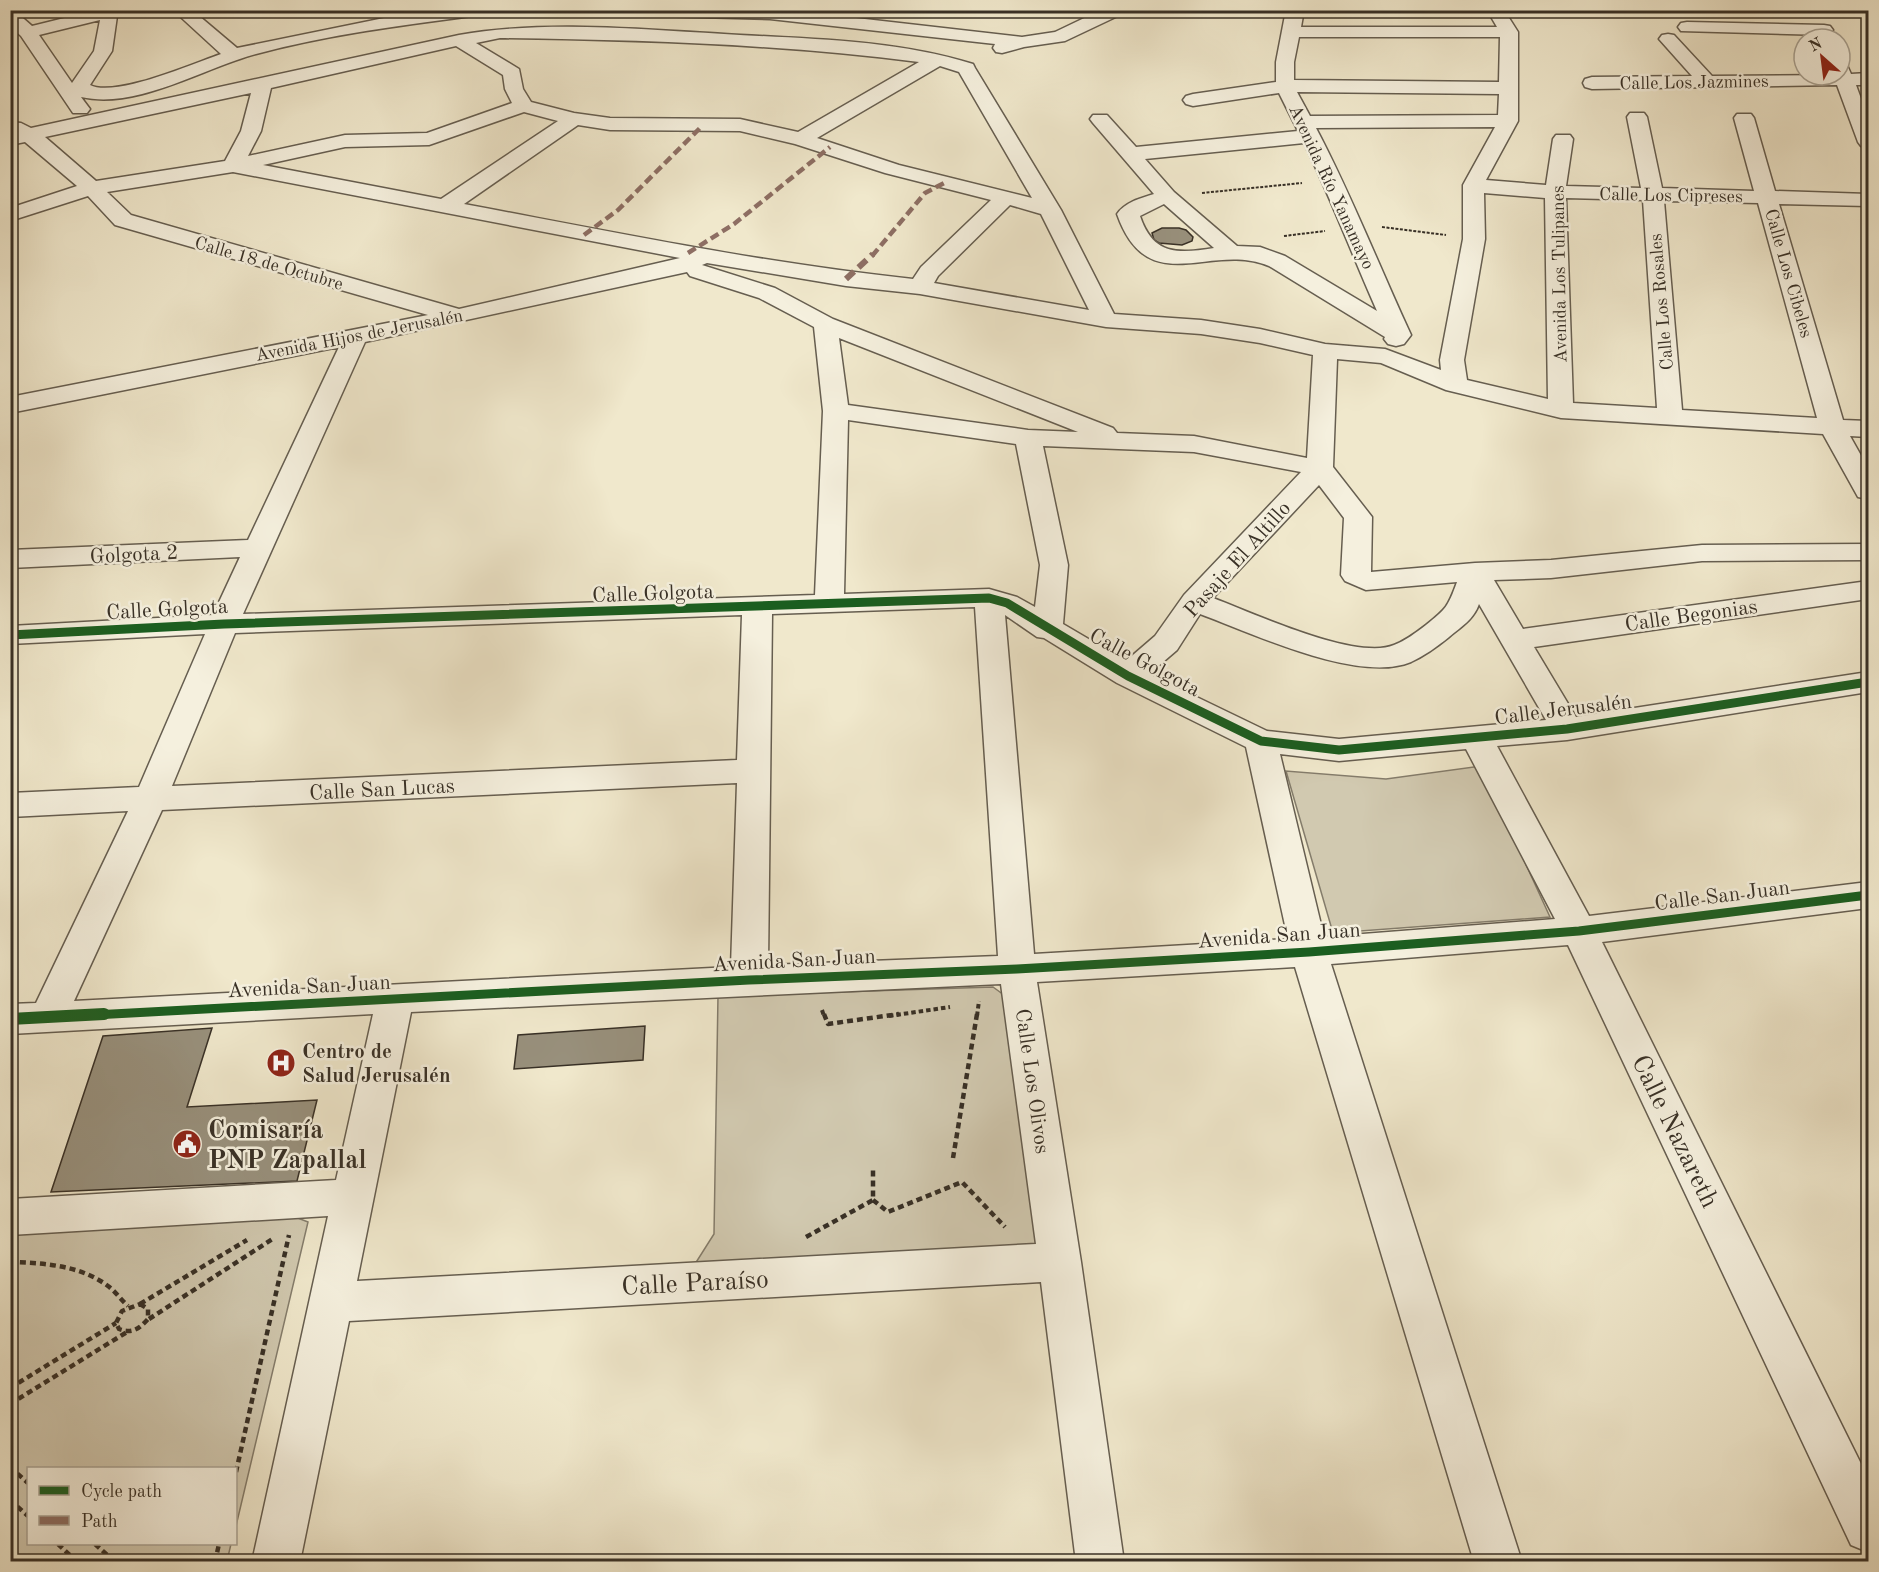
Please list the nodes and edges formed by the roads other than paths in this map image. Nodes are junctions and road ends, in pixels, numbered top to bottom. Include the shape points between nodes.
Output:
1 (181, 10) edge
2 (363, 10) edge
3 (480, 10) edge
4 (618, 10) edge
5 (902, 10) edge
6 (1116, 10) edge
7 (1295, 10) edge
8 (1495, 10) edge
9 (1812, 10) edge
10 (114, 12) edge
11 (10, 16) edge
12 (510, 16) dead end
13 (381, 23) junction
14 (928, 24) dead end
15 (1687, 27) dead end
16 (1821, 27) edge
17 (28, 32) junction
18 (1290, 32) junction
19 (1509, 32) junction
20 (1792, 33) edge
21 (1668, 39) dead end
22 (459, 40) junction
23 (1022, 42) junction
24 (234, 55) junction
25 (938, 59) junction
26 (978, 60) junction
27 (1852, 76) edge
28 (1792, 77) edge
29 (1869, 79) edge
30 (1707, 81) junction
31 (1592, 83) dead end
32 (263, 84) junction
33 (1286, 87) junction
34 (1847, 87) edge
35 (1509, 88) junction
36 (221, 93) junction
37 (1193, 100) dead end
38 (524, 106) junction
39 (80, 109) dead end
40 (1637, 117) dead end
41 (1100, 118) dead end
42 (1744, 118) dead end
43 (574, 119) junction
44 (1508, 121) junction
45 (1307, 129) junction
46 (16, 133) edge
47 (801, 139) junction
48 (1563, 139) dead end
49 (1869, 141) edge
50 (1130, 154) junction
51 (233, 166) junction
52 (1473, 185) junction
53 (92, 188) junction
54 (1554, 192) junction
55 (1006, 196) junction
56 (1167, 196) junction
57 (1653, 196) junction
58 (1767, 197) junction
59 (1869, 201) edge
60 (446, 207) junction
61 (1050, 210) junction
62 (10, 215) edge
63 (1231, 252) junction
64 (705, 255) junction
65 (682, 266) junction
66 (920, 287) junction
67 (458, 316) junction
68 (1106, 320) junction
69 (825, 324) junction
70 (356, 336) junction
71 (1392, 346) junction
72 (1325, 351) junction
73 (1455, 385) junction
74 (10, 405) edge
75 (1561, 410) junction
76 (836, 411) junction
77 (1670, 417) junction
78 (1832, 427) junction
79 (1869, 429) edge
80 (1028, 438) junction
81 (1129, 443) junction
82 (1320, 468) junction
83 (1869, 491) edge
84 (258, 548) junction
85 (1869, 552) edge
86 (10, 559) edge
87 (1475, 572) junction
88 (1869, 590) edge
89 (989, 598) junction
90 (1194, 601) junction
91 (829, 604) junction
92 (757, 607) junction
93 (224, 624) junction
94 (1048, 630) junction
95 (10, 635) edge
96 (1514, 640) junction
97 (1128, 676) junction
98 (1869, 682) edge
99 (1567, 729) junction
100 (1476, 737) junction
101 (1261, 741) junction
102 (753, 771) junction
103 (150, 800) junction
104 (10, 805) edge
105 (1869, 895) edge
106 (1579, 931) junction
107 (1309, 952) junction
108 (1017, 969) junction
109 (749, 980) junction
110 (395, 1000) junction
111 (48, 1017) junction
112 (10, 1019) edge
113 (353, 1197) junction
114 (10, 1217) edge
115 (1040, 1263) junction
116 (330, 1302) junction
117 (1869, 1528) edge
118 (276, 1562) edge
119 (1100, 1562) edge
120 (1498, 1562) edge

1 - 24 street
2 - 13 street
3 - 13 street
4 - 23 street via 770,14
5 - 14 street
6 - 23 street via 1059,37
7 - 18 street, Avenida Río Yanamayo
8 - 19 street
9 - 16 street
10 - 17 street
10 - 24 street via 101,58 80,85 87,92 115,94
11 - 17 street
12 - 36 street via 338,43 246,67
13 - 24 street
15 - 20 street
17 - 39 street
18 - 19 street
18 - 33 street, Avenida Río Yanamayo
19 - 35 street
21 - 30 street
22 - 25 street via 500,33 640,35 837,46
22 - 32 street
22 - 38 street via 512,73 514,89
23 - 26 street
25 - 26 street
25 - 47 street
26 - 61 street
27 - 29 street, Calle Los Jazmines
28 - 30 street, Calle Los Jazmines
30 - 31 street, Calle Los Jazmines
32 - 36 street
32 - 51 street via 251,131
33 - 35 street
33 - 37 street
33 - 45 street, Avenida Río Yanamayo
34 - 49 street
35 - 44 street
36 - 46 street
38 - 43 street
38 - 51 street via 429,139 345,141
40 - 57 street, Calle Los Rosales
41 - 50 street
42 - 58 street, Calle Los Cibeles
43 - 47 street via 610,124 740,125
43 - 60 street
44 - 45 street
44 - 52 street
45 - 50 street
45 - 71 street, Avenida Río Yanamayo via 1333,181
46 - 53 street, Calle 18 de Octubre
47 - 55 street via 892,169
48 - 54 street, Avenida Los Tulipanes
50 - 56 street
51 - 53 street
51 - 60 street
52 - 54 street, Calle Los Cipreses
52 - 73 street via 1474,239 1452,360
53 - 62 street
53 - 67 street, Calle 18 de Octubre via 123,220
54 - 57 street, Calle Los Cipreses
54 - 75 street, Avenida Los Tulipanes
55 - 61 street
55 - 66 street via 929,272
56 - 63 street
56 - 63 street via 1128,214 1138,238 1151,250 1171,259
57 - 58 street, Calle Los Cipreses
57 - 77 street, Calle Los Rosales
58 - 59 street, Calle Los Cipreses
58 - 78 street, Calle Los Cibeles
60 - 64 street
61 - 68 street
63 - 71 street via 1260,254 1276,261
64 - 65 street, Avenida Hijos de Jerusalén
64 - 66 street
65 - 67 street, Avenida Hijos de Jerusalén
65 - 69 street via 767,293
66 - 68 street
67 - 70 street, Avenida Hijos de Jerusalén
68 - 72 street via 1201,327
69 - 76 street
69 - 81 street
70 - 74 street, Avenida Hijos de Jerusalén
70 - 84 street
71 - 72 street
71 - 73 street
72 - 82 street
73 - 75 street
75 - 77 street
76 - 80 street
76 - 91 street
77 - 78 street
78 - 79 street
78 - 83 street, Calle Los Cibeles
80 - 81 street
80 - 94 street via 1054,565
81 - 82 street via 1194,444
82 - 87 street via 1358,517 1355,575 1366,581
82 - 90 street, Pasaje El Altillo
84 - 86 street, Golgota 2
84 - 93 street
85 - 87 street via 1702,553 1551,569
87 - 90 street via 1462,611 1400,656 1363,658 1317,647
87 - 96 street
88 - 96 street, Calle Begonias
89 - 91 street, Calle Golgota
89 - 94 street, Calle Golgota via 1007,603
89 - 108 street, Calle Los Olivos
90 - 97 street, Pasaje El Altillo via 1167,643
91 - 92 street, Calle Golgota
92 - 93 street, Calle Golgota
92 - 102 street
93 - 95 street, Calle Golgota
93 - 103 street
94 - 97 street, Calle Golgota
96 - 99 street
97 - 101 street, Calle Golgota
98 - 99 street, Calle Jerusalén
99 - 100 street, Calle Jerusalén
100 - 101 street, Calle Jerusalén via 1339,750
100 - 106 street, Calle Nazareth
101 - 107 street
102 - 103 street, Calle San Lucas
102 - 109 street
103 - 104 street, Calle San Lucas
103 - 111 street
105 - 106 street, Calle San Juan
106 - 107 street, Avenida San Juan
106 - 117 street, Calle Nazareth
107 - 108 street, Avenida San Juan
107 - 120 street
108 - 109 street, Avenida San Juan
108 - 115 street, Calle Los Olivos
109 - 110 street, Avenida San Juan
110 - 111 street, Avenida San Juan
110 - 113 street
111 - 112 street, Avenida San Juan
113 - 114 street
113 - 116 street
115 - 116 street, Calle Paraíso
115 - 119 street, Calle Los Olivos
116 - 118 street

